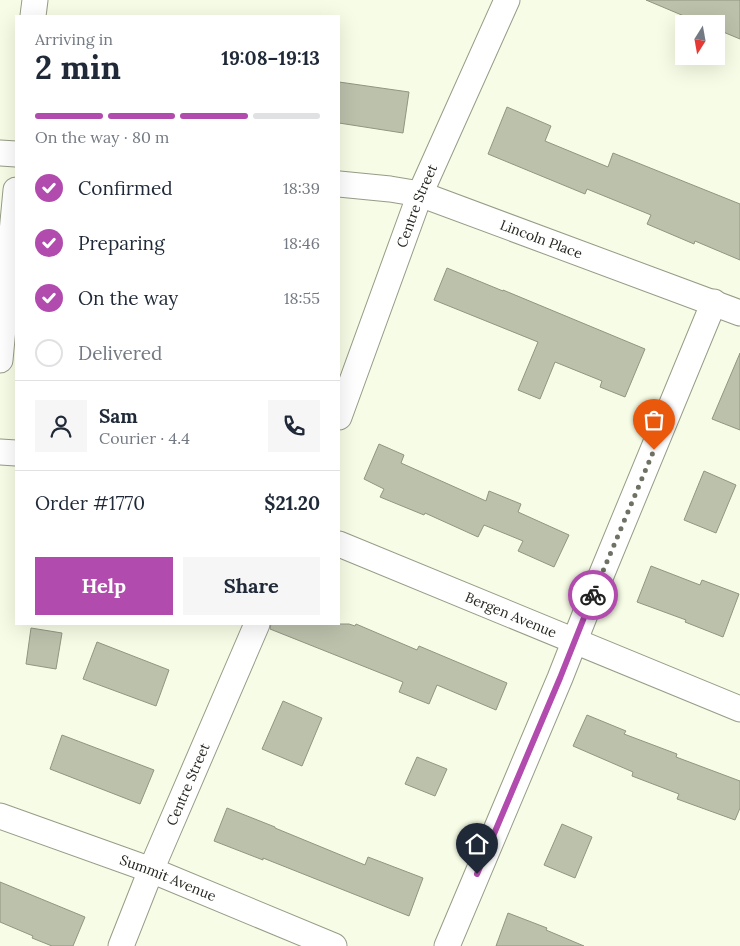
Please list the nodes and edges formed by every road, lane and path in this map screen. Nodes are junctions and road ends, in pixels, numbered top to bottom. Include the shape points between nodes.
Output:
1 (35, 0) edge
2 (507, 0) edge
3 (33, 15) edge
4 (0, 152) edge
5 (15, 154) edge
6 (340, 184) edge
7 (420, 194) junction
8 (15, 201) edge
9 (714, 302) junction
10 (740, 313) edge
11 (0, 360) edge
12 (340, 414) edge
13 (0, 452) edge
14 (15, 453) edge
15 (340, 544) edge
16 (257, 625) edge
17 (574, 640) junction
18 (740, 709) edge
19 (0, 816) edge
20 (151, 870) junction
21 (121, 946) edge
22 (334, 946) edge
23 (447, 946) edge

1 - 3 street
2 - 7 street, Centre Street
4 - 5 street
6 - 7 street, Lincoln Place
7 - 9 street, Lincoln Place
7 - 12 street, Centre Street
8 - 11 street
9 - 10 street, Lincoln Place
9 - 17 street
13 - 14 street
15 - 17 street, Bergen Avenue
16 - 20 street, Centre Street
17 - 18 street, Bergen Avenue
17 - 23 street
19 - 20 street, Summit Avenue
20 - 21 street, Centre Street
20 - 22 street, Summit Avenue

